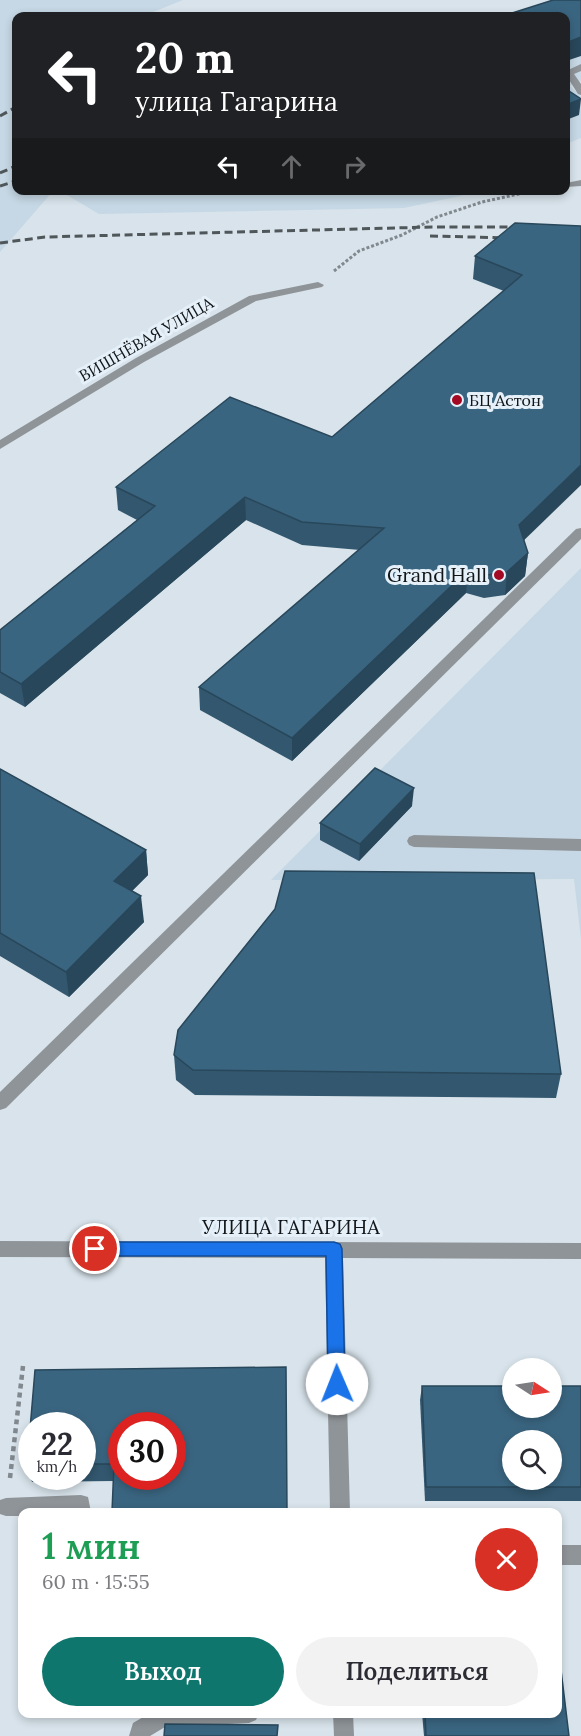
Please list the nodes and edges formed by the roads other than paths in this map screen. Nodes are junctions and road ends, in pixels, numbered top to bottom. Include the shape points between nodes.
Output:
1 (570, 75) edge
2 (581, 92) edge
3 (318, 285) road end
4 (0, 445) edge
5 (581, 532) edge
6 (414, 841) dead end
7 (581, 845) edge
8 (0, 1103) edge
9 (0, 1249) edge
10 (334, 1249) junction
11 (581, 1251) edge
12 (6, 1507) road end
13 (81, 1508) edge
14 (340, 1508) edge
15 (562, 1555) edge
16 (581, 1555) edge
17 (161, 1718) edge
18 (343, 1718) edge
19 (139, 1736) edge
20 (344, 1736) edge

1 - 2 street
3 - 4 street, ВИШНЁВАЯ УЛИЦА via 253,298 140,360
5 - 8 street
6 - 7 street
9 - 10 street, УЛИЦА ГАГАРИНА
10 - 11 street, УЛИЦА ГАГАРИНА
10 - 14 street
12 - 13 street via 81,1504
15 - 16 street
17 - 19 street via 140,1730
18 - 20 street

